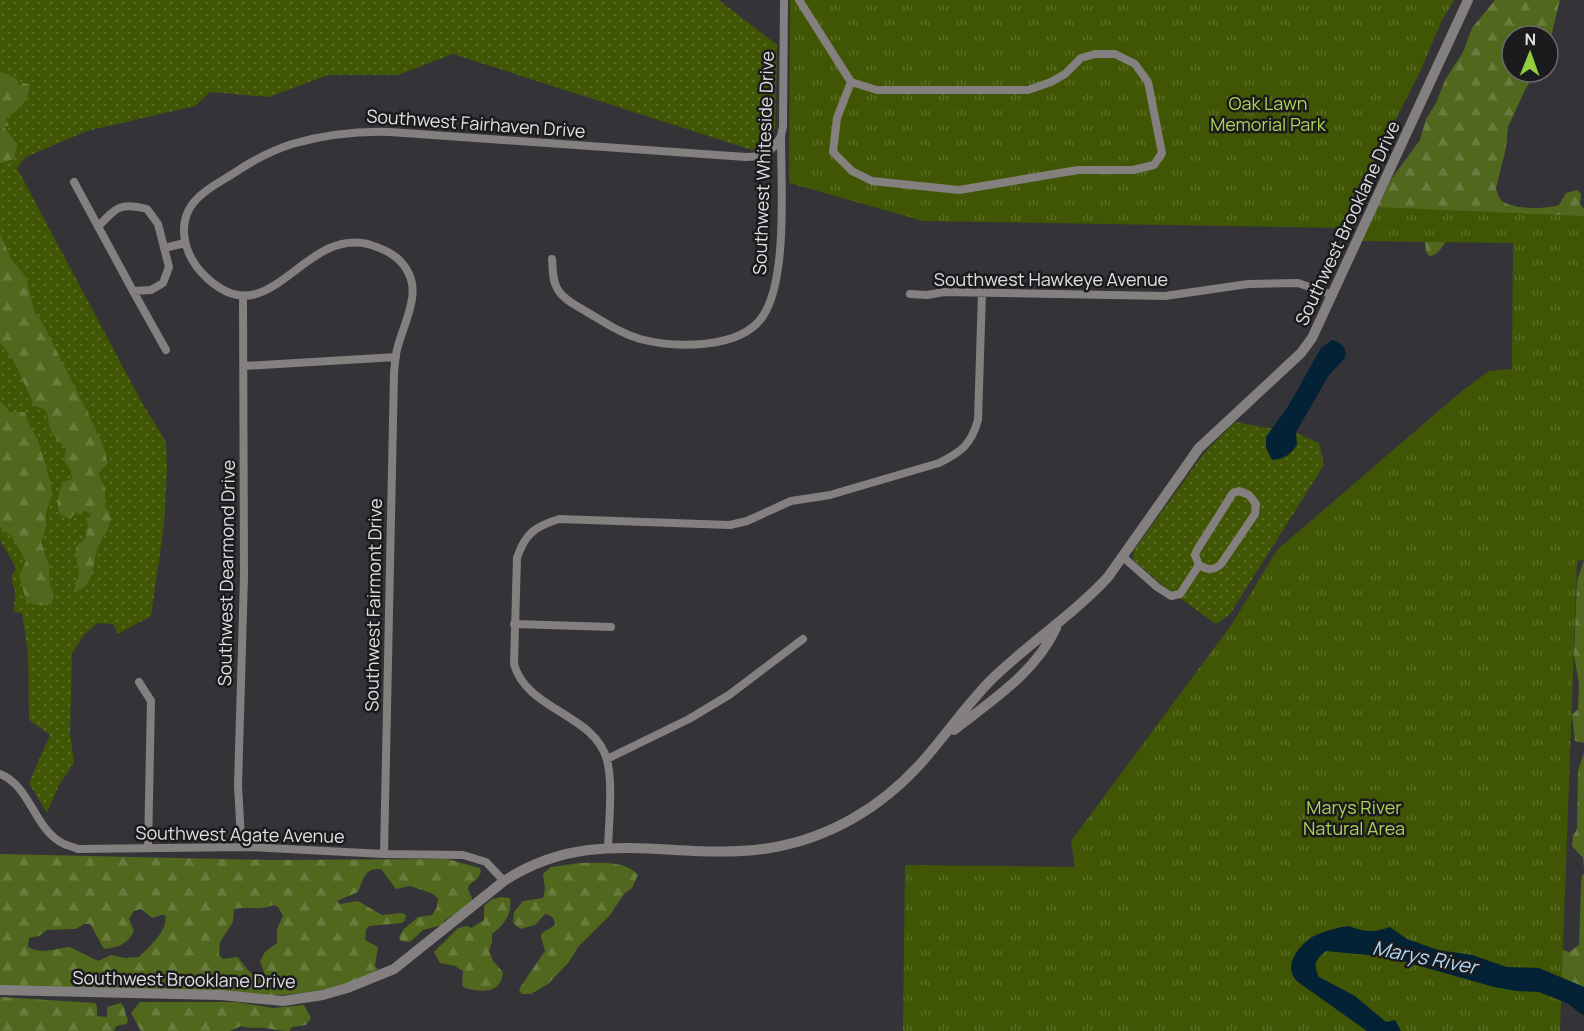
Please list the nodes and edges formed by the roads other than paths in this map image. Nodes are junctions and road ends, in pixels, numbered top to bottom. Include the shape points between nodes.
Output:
1 (784, 0) edge
2 (799, 0) edge
3 (1468, 0) edge
4 (851, 82) junction
5 (781, 136) junction
6 (75, 182) dead end
7 (99, 227) junction
8 (185, 243) junction
9 (164, 248) junction
10 (552, 259) dead end
11 (133, 291) junction
12 (981, 293) junction
13 (910, 294) dead end
14 (1333, 295) junction
15 (243, 297) junction
16 (166, 350) dead end
17 (396, 357) junction
18 (244, 366) junction
19 (1122, 556) junction
20 (1198, 565) junction
21 (514, 624) junction
22 (1058, 626) junction
23 (611, 627) dead end
24 (803, 639) dead end
25 (139, 682) dead end
26 (937, 744) junction
27 (607, 759) junction
28 (0, 774) edge
29 (247, 847) junction
30 (608, 847) junction
31 (148, 848) junction
32 (384, 854) junction
33 (504, 881) junction
34 (0, 990) edge

1 - 5 street, Southwest Whiteside Drive
2 - 4 street
3 - 14 street, Southwest Brooklane Drive
4 - 4 street via 877,90 1028,90 1065,74 1081,58 1115,54 1135,64 1148,82 1162,153 1154,165 1133,170 1078,170 959,190 872,181 852,171 833,153 837,118
5 - 8 street, Southwest Fairhaven Drive via 772,150 746,157 390,132 341,133 267,154 214,185 187,214
5 - 10 street, Southwest Whiteside Drive via 778,273 763,316 742,334 710,343 681,343 625,334 564,297 554,282
6 - 7 street
7 - 9 street via 111,212 128,204 147,209 158,224
7 - 11 street
8 - 9 street
8 - 15 street via 193,262 209,280
9 - 11 street via 169,267 164,283 151,290
11 - 16 street
12 - 13 street, Southwest Hawkeye Avenue
12 - 14 street, Southwest Hawkeye Avenue via 1165,296 1248,284 1298,283
12 - 21 street via 978,420 974,436 955,455 830,495 791,501 730,525 558,519 541,525 528,534 517,558
14 - 19 street, Southwest Brooklane Drive via 1319,326 1300,353 1199,448
15 - 17 street via 277,284 333,246 376,246 404,266 412,289 412,304
15 - 18 street, Southwest Dearmond Drive
17 - 18 street
17 - 32 street, Southwest Fairmont Drive
18 - 29 street, Southwest Dearmond Drive via 244,577 238,786 240,839
19 - 20 street via 1171,596 1183,591
19 - 22 street, Southwest Brooklane Drive via 1096,589
20 - 20 street via 1216,569 1221,564 1255,514 1256,504 1249,495 1233,493 1197,550
21 - 23 street
21 - 27 street via 514,664 523,685 586,729
22 - 26 street, Southwest Brooklane Drive via 991,680
22 - 26 street, Southwest Brooklane Drive via 1030,666 1011,685
24 - 27 street via 729,695
25 - 31 street via 151,700
26 - 30 street, Southwest Brooklane Drive via 907,778 871,808 805,840 736,851
27 - 30 street
28 - 31 street, Southwest Agate Avenue via 16,784 41,822 63,844 78,849
29 - 31 street, Southwest Agate Avenue
29 - 32 street, Southwest Agate Avenue
30 - 33 street, Southwest Brooklane Drive via 551,857 522,868
32 - 33 street, Southwest Agate Avenue via 472,857 486,862
33 - 34 street, Southwest Brooklane Drive via 394,969 323,994 283,1001 221,995

